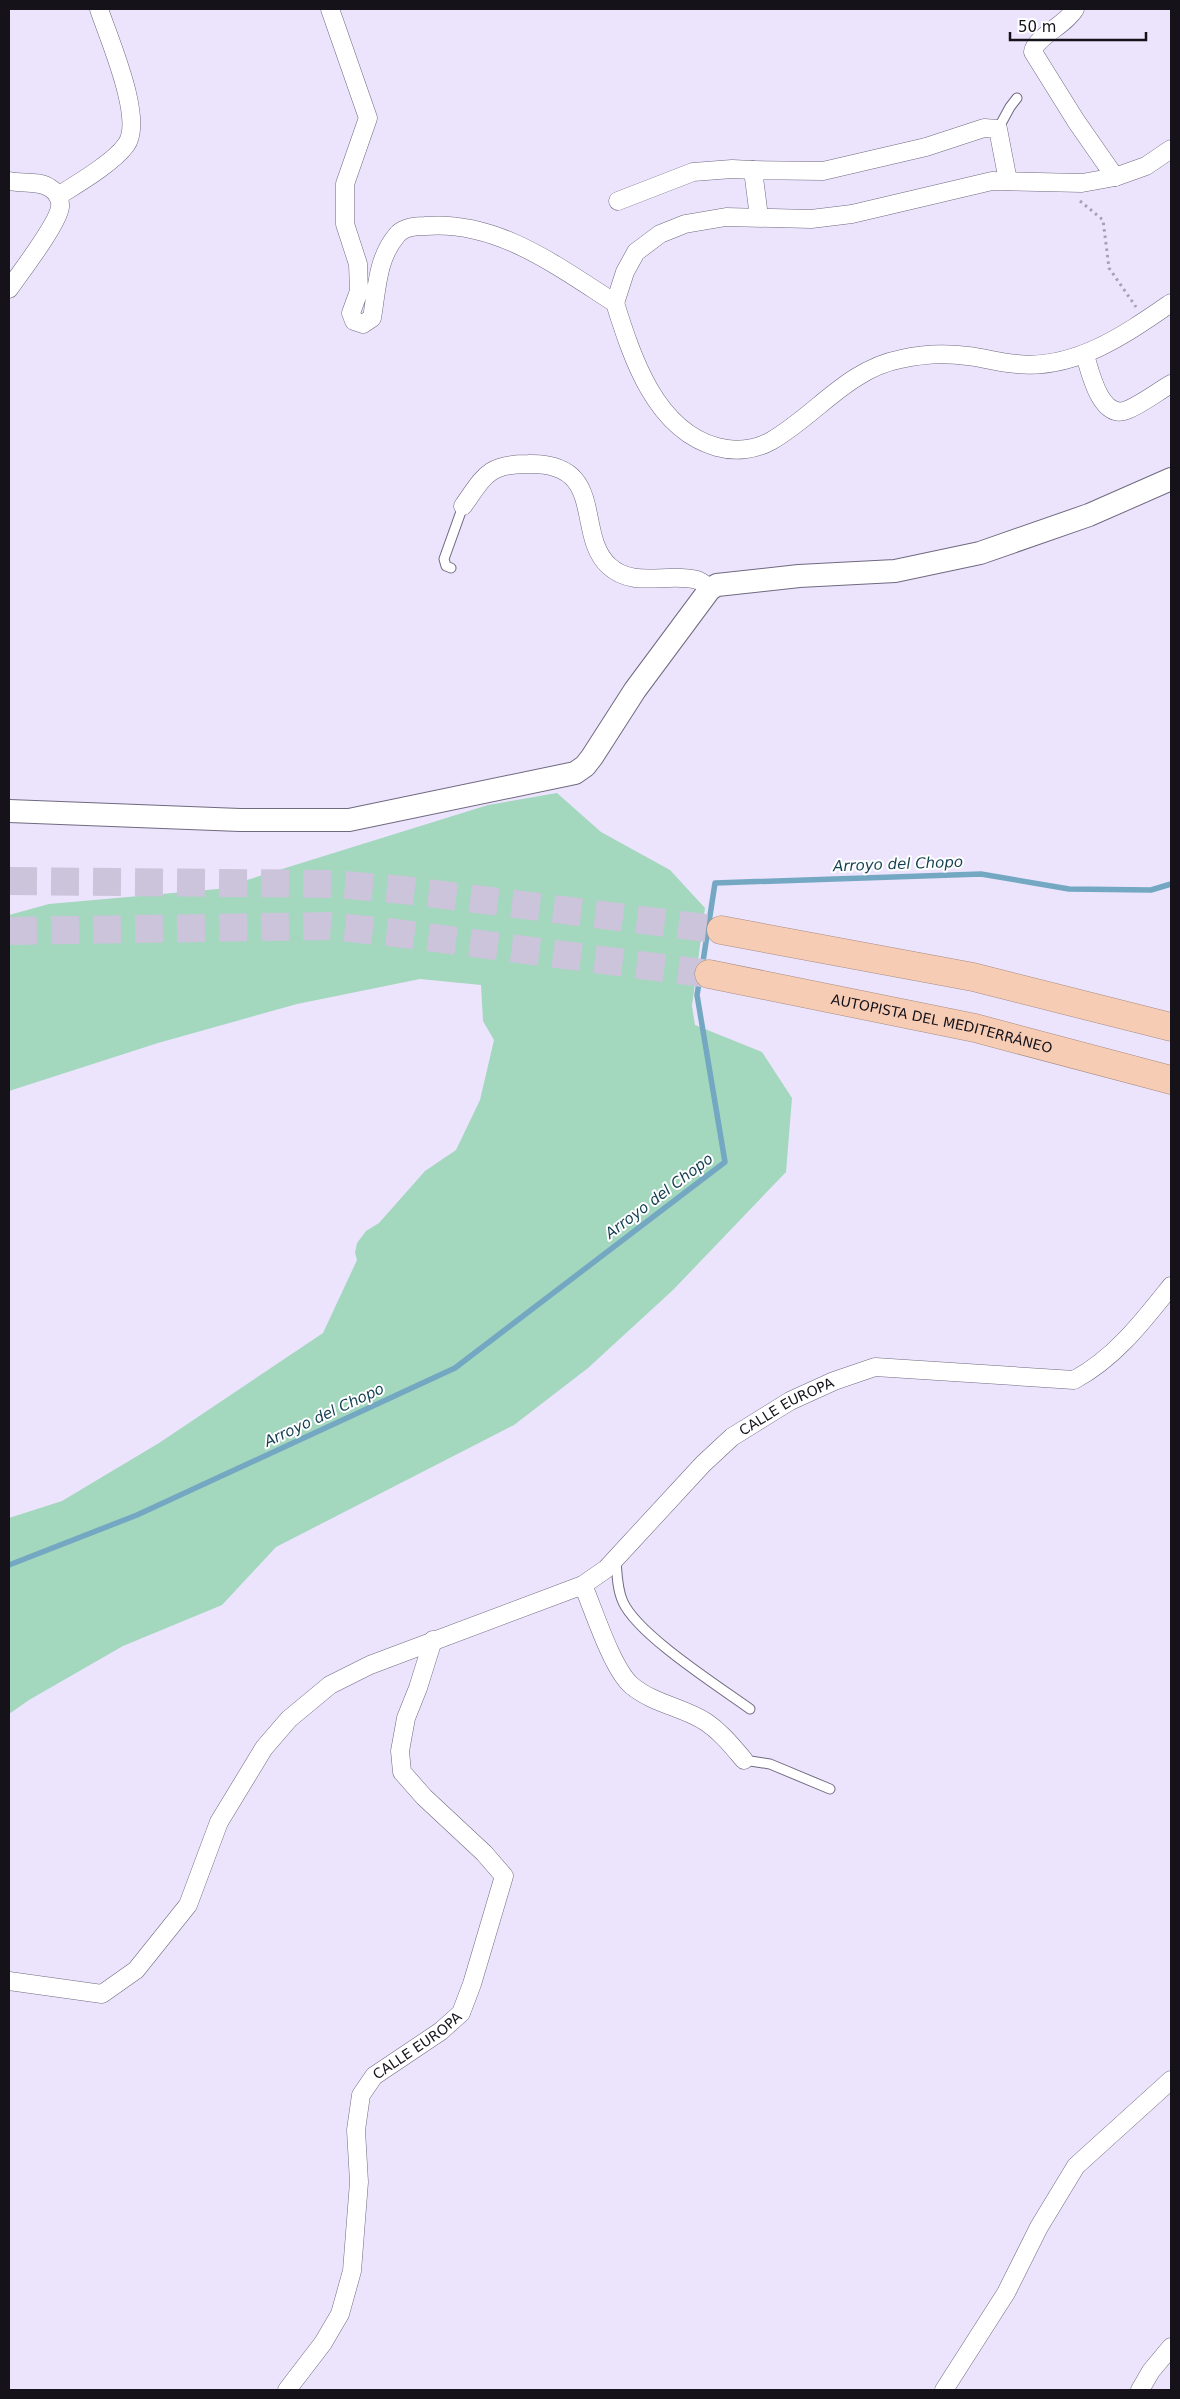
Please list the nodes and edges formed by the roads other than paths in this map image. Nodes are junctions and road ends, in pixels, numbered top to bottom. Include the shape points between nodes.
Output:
1 (99, 9) edge
2 (330, 9) edge
3 (1075, 9) edge
4 (1017, 98) dead end
5 (998, 129) junction
6 (1171, 149) edge
7 (753, 170) junction
8 (1115, 177) junction
9 (9, 181) edge
10 (1008, 181) junction
11 (58, 196) junction
12 (618, 201) dead end
13 (760, 217) junction
14 (9, 289) edge
15 (615, 303) junction
16 (1171, 303) edge
17 (1085, 355) junction
18 (1171, 384) edge
19 (1171, 478) edge
20 (463, 506) joint
21 (451, 568) dead end
22 (710, 589) junction
23 (9, 811) edge
24 (721, 930) tunnel mouth
25 (709, 974) tunnel mouth
26 (1171, 1027) edge
27 (1171, 1080) edge
28 (1171, 1286) edge
29 (616, 1558) junction
30 (583, 1585) junction
31 (432, 1640) junction
32 (750, 1709) dead end
33 (744, 1760) joint
34 (830, 1789) dead end
35 (9, 1981) edge
36 (1171, 2080) edge
37 (1171, 2347) edge
38 (287, 2390) edge
39 (944, 2390) edge
40 (1140, 2390) edge

1 - 11 street via 127,92 132,131 127,144 115,155
2 - 15 street via 368,118 345,184 345,224 358,264 359,290 351,313 354,321 364,324 372,318 382,259 397,234 406,228 447,224 478,230 532,249
3 - 8 street via 1060,27 1039,39 1033,52
4 - 5 lane
5 - 7 street via 984,128 926,147 823,171
5 - 10 street
6 - 8 street via 1146,166
7 - 12 street via 693,172
7 - 13 street
8 - 10 street via 1082,183
9 - 11 street via 42,184
10 - 13 street via 992,181 852,214 811,219
11 - 14 street via 60,210
13 - 15 street via 703,219 660,234 630,260
15 - 17 street via 626,340 667,416 702,443 729,451 748,449 770,441 856,377 898,359 928,354 1048,364
16 - 17 street
17 - 18 street via 1104,404 1116,411 1126,411
19 - 22 street via 1089,514 980,553 895,571 799,576 717,584
20 - 21 lane via 444,558 446,566
20 - 22 street via 483,477 493,469 505,465 543,464 558,468 581,490 588,504 593,537 609,566 623,575 639,579 698,580
22 - 23 street via 635,690 592,757 575,773 349,820 240,820
24 - 26 highway via 973,977
25 - 27 highway, AUTOPISTA DEL MEDITERRÁNEO via 975,1028
28 - 29 street, CALLE EUROPA via 1126,1340 1094,1369 1074,1380 875,1367 790,1401 732,1437
29 - 30 street, CALLE EUROPA
29 - 32 lane via 618,1586 623,1602 634,1617 659,1642
30 - 31 street, CALLE EUROPA
30 - 33 street via 620,1671 630,1684 645,1695 705,1722 723,1736
31 - 35 street, CALLE EUROPA via 330,1685 289,1720 264,1748 219,1822 188,1905 136,1970 102,1994
31 - 38 street, CALLE EUROPA via 406,1718 400,1751 402,1772 504,1876 461,2013 441,2031 374,2076 361,2095 356,2130 359,2182 352,2271 340,2314 324,2342
33 - 34 lane via 770,1764
36 - 39 street via 1076,2166 1039,2227 1006,2294
37 - 40 street

